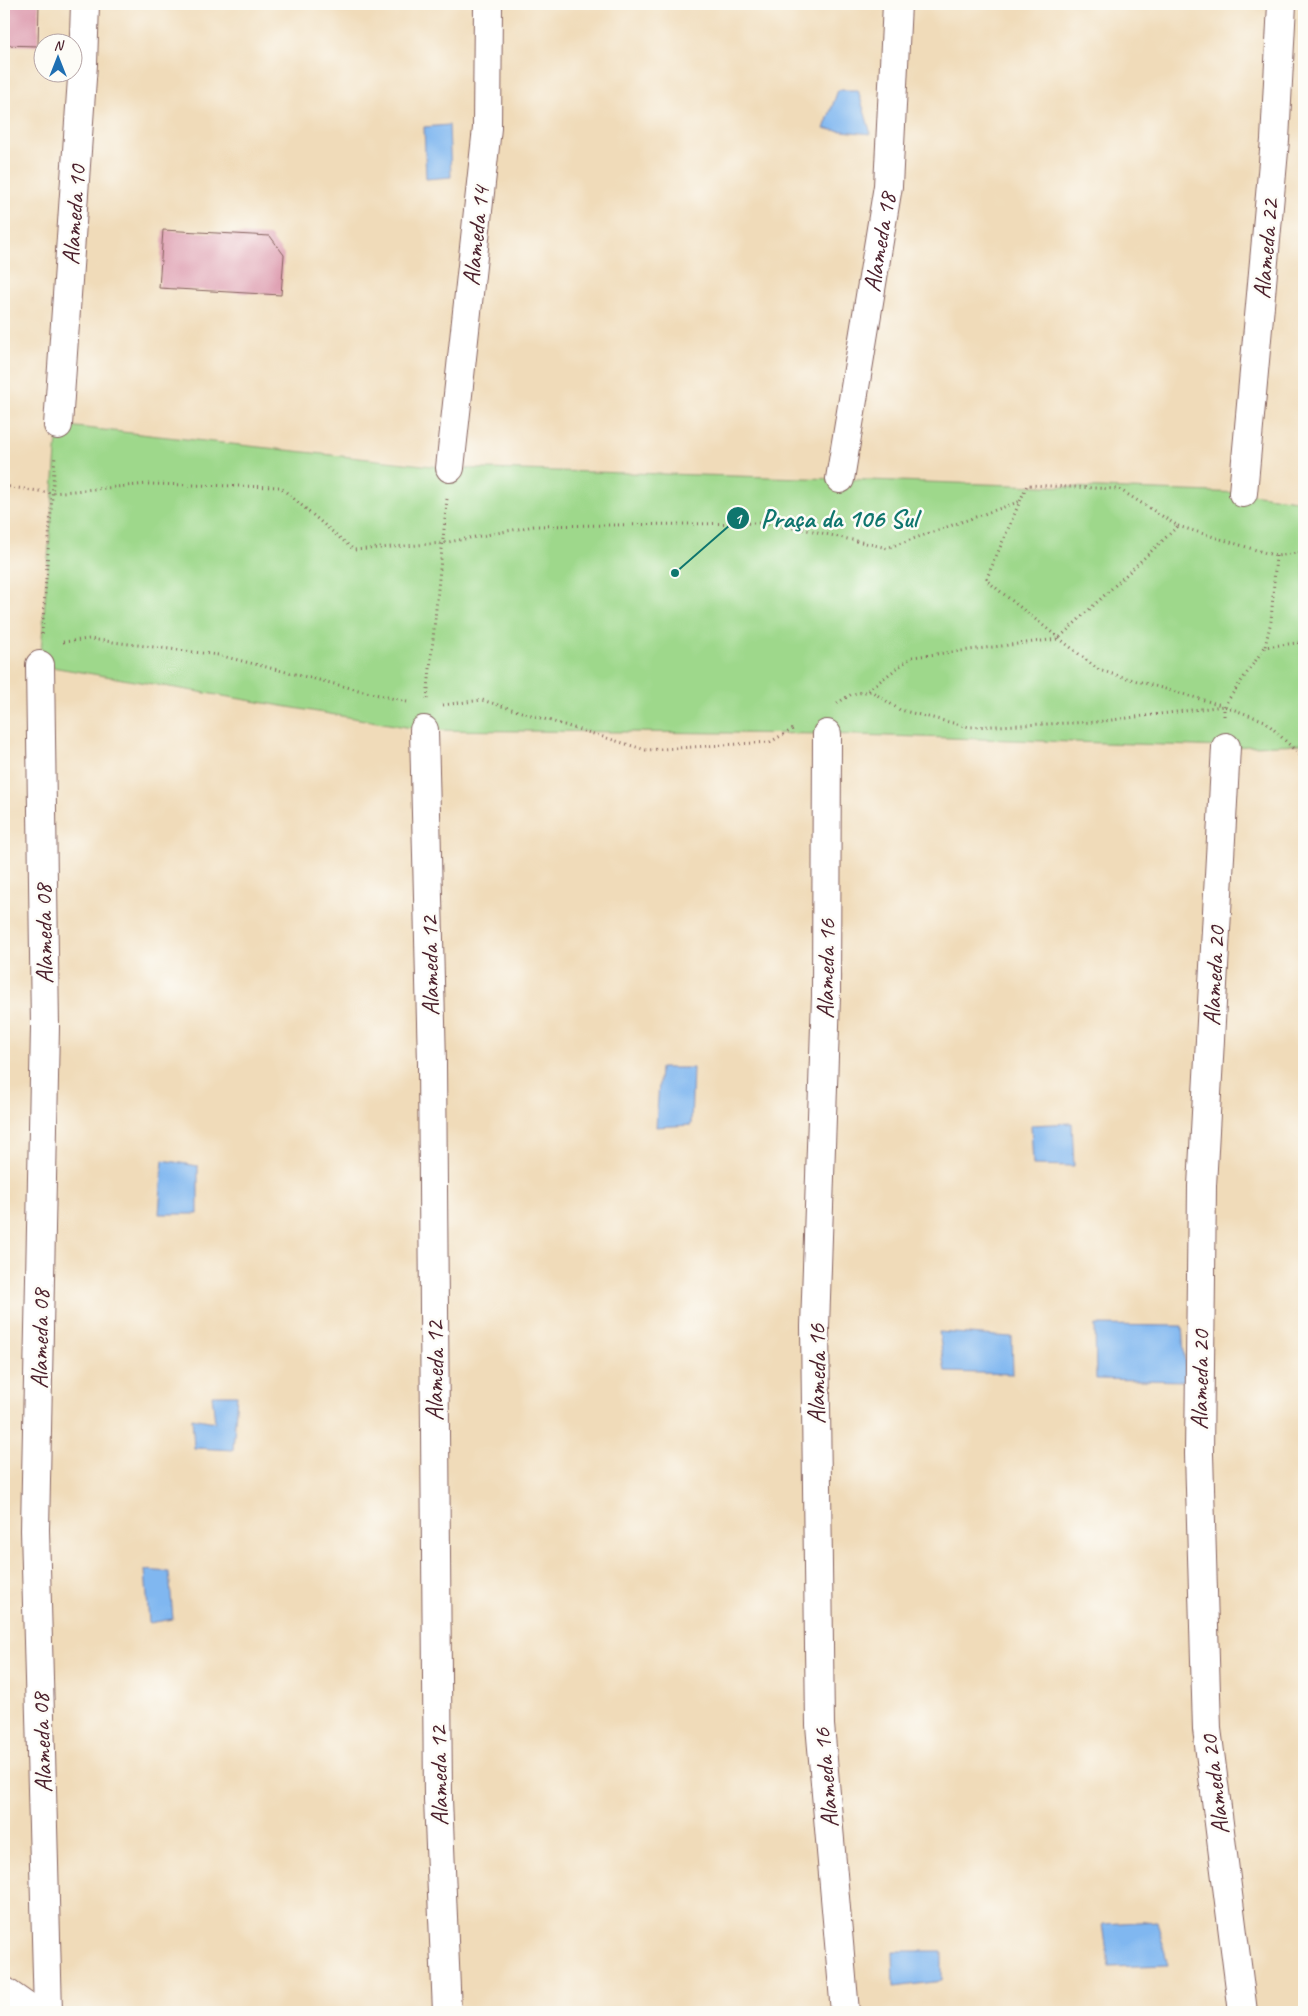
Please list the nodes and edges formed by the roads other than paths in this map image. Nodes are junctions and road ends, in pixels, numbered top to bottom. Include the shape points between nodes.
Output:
1 (85, 4) edge
2 (488, 4) edge
3 (898, 4) edge
4 (1282, 4) edge
5 (58, 425) road end
6 (450, 468) road end
7 (840, 479) dead end
8 (1243, 493) dead end
9 (41, 654) road end
10 (425, 718) road end
11 (815, 728) road end
12 (1226, 747) dead end
13 (4, 1991) edge
14 (34, 2012) edge
15 (48, 2012) edge
16 (447, 2012) edge
17 (845, 2012) edge
18 (1243, 2012) edge

1 - 5 street, Alameda 10
2 - 6 street, Alameda 14 via 487,128
3 - 7 street, Alameda 18 via 888,186
4 - 8 street, Alameda 22 via 1275,140
9 - 15 street, Alameda 08 via 45,1026 35,1530
10 - 16 street, Alameda 12 via 432,1074 438,1799
11 - 17 street, Alameda 16 via 826,996 815,1327 820,1725
12 - 18 street, Alameda 20 via 1202,1186 1199,1454 1207,1729
13 - 14 street

